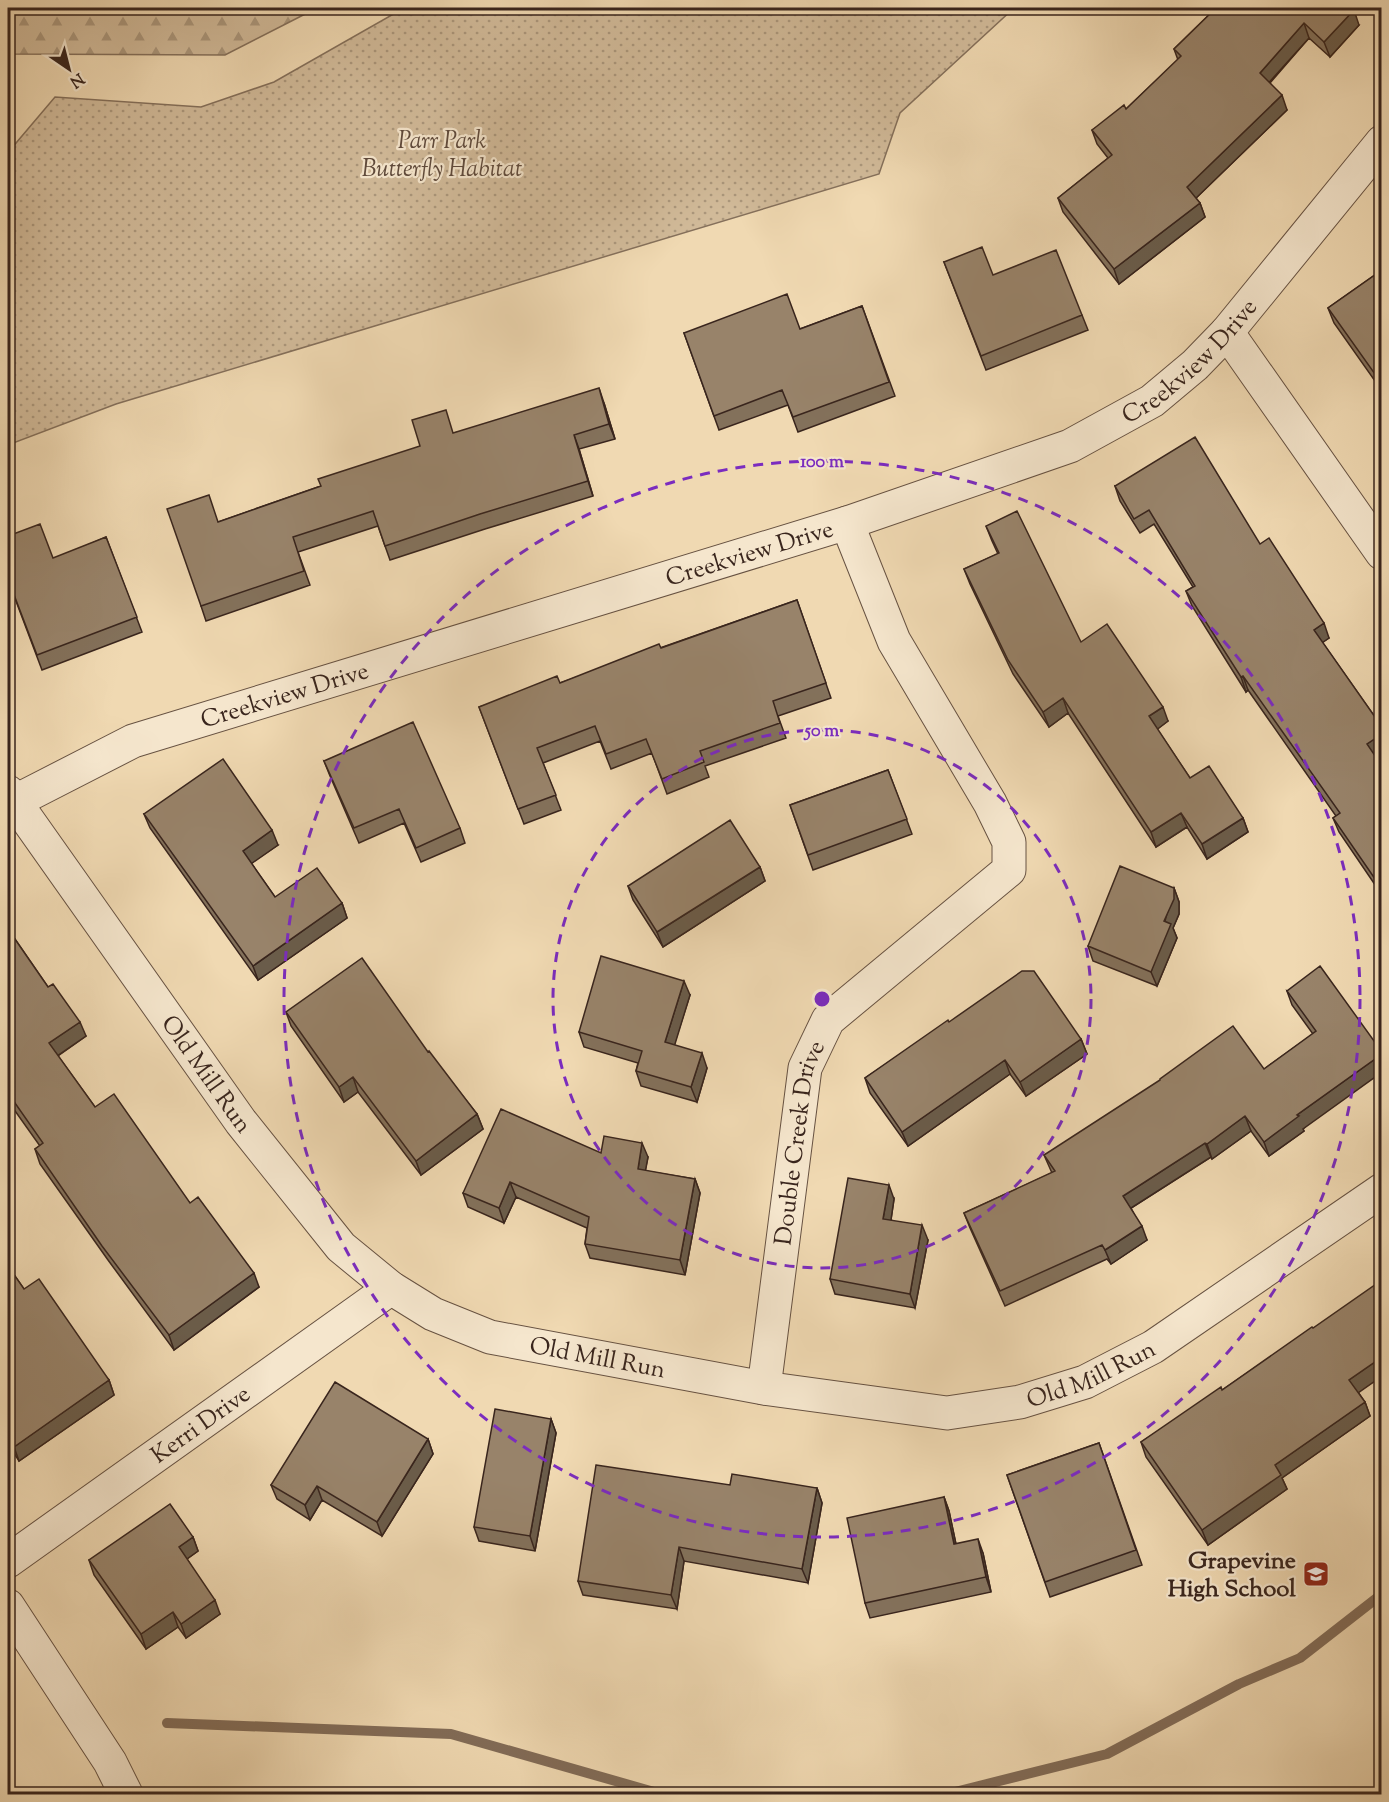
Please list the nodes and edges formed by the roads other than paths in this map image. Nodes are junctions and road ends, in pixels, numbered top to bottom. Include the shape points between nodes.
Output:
1 (1382, 142) edge
2 (1227, 332) junction
3 (847, 523) junction
4 (1382, 553) edge
5 (11, 797) edge
6 (1382, 1190) edge
7 (391, 1288) junction
8 (764, 1388) junction
9 (8, 1561) edge
10 (8, 1606) edge
11 (126, 1794) edge

1 - 2 street, Creekview Drive
2 - 3 street, Creekview Drive via 1152,401 1070,446
2 - 4 street
3 - 5 street, Creekview Drive via 133,741
3 - 8 street, Double Creek Drive via 894,641 1009,842 1009,870 828,1020 805,1068
5 - 7 street, Old Mill Run via 241,1122 341,1247
6 - 8 street, Old Mill Run via 1153,1347 1085,1382 1020,1402 947,1413
7 - 8 street, Old Mill Run via 433,1314 490,1337
7 - 9 street, Kerri Drive
10 - 11 street via 110,1762

